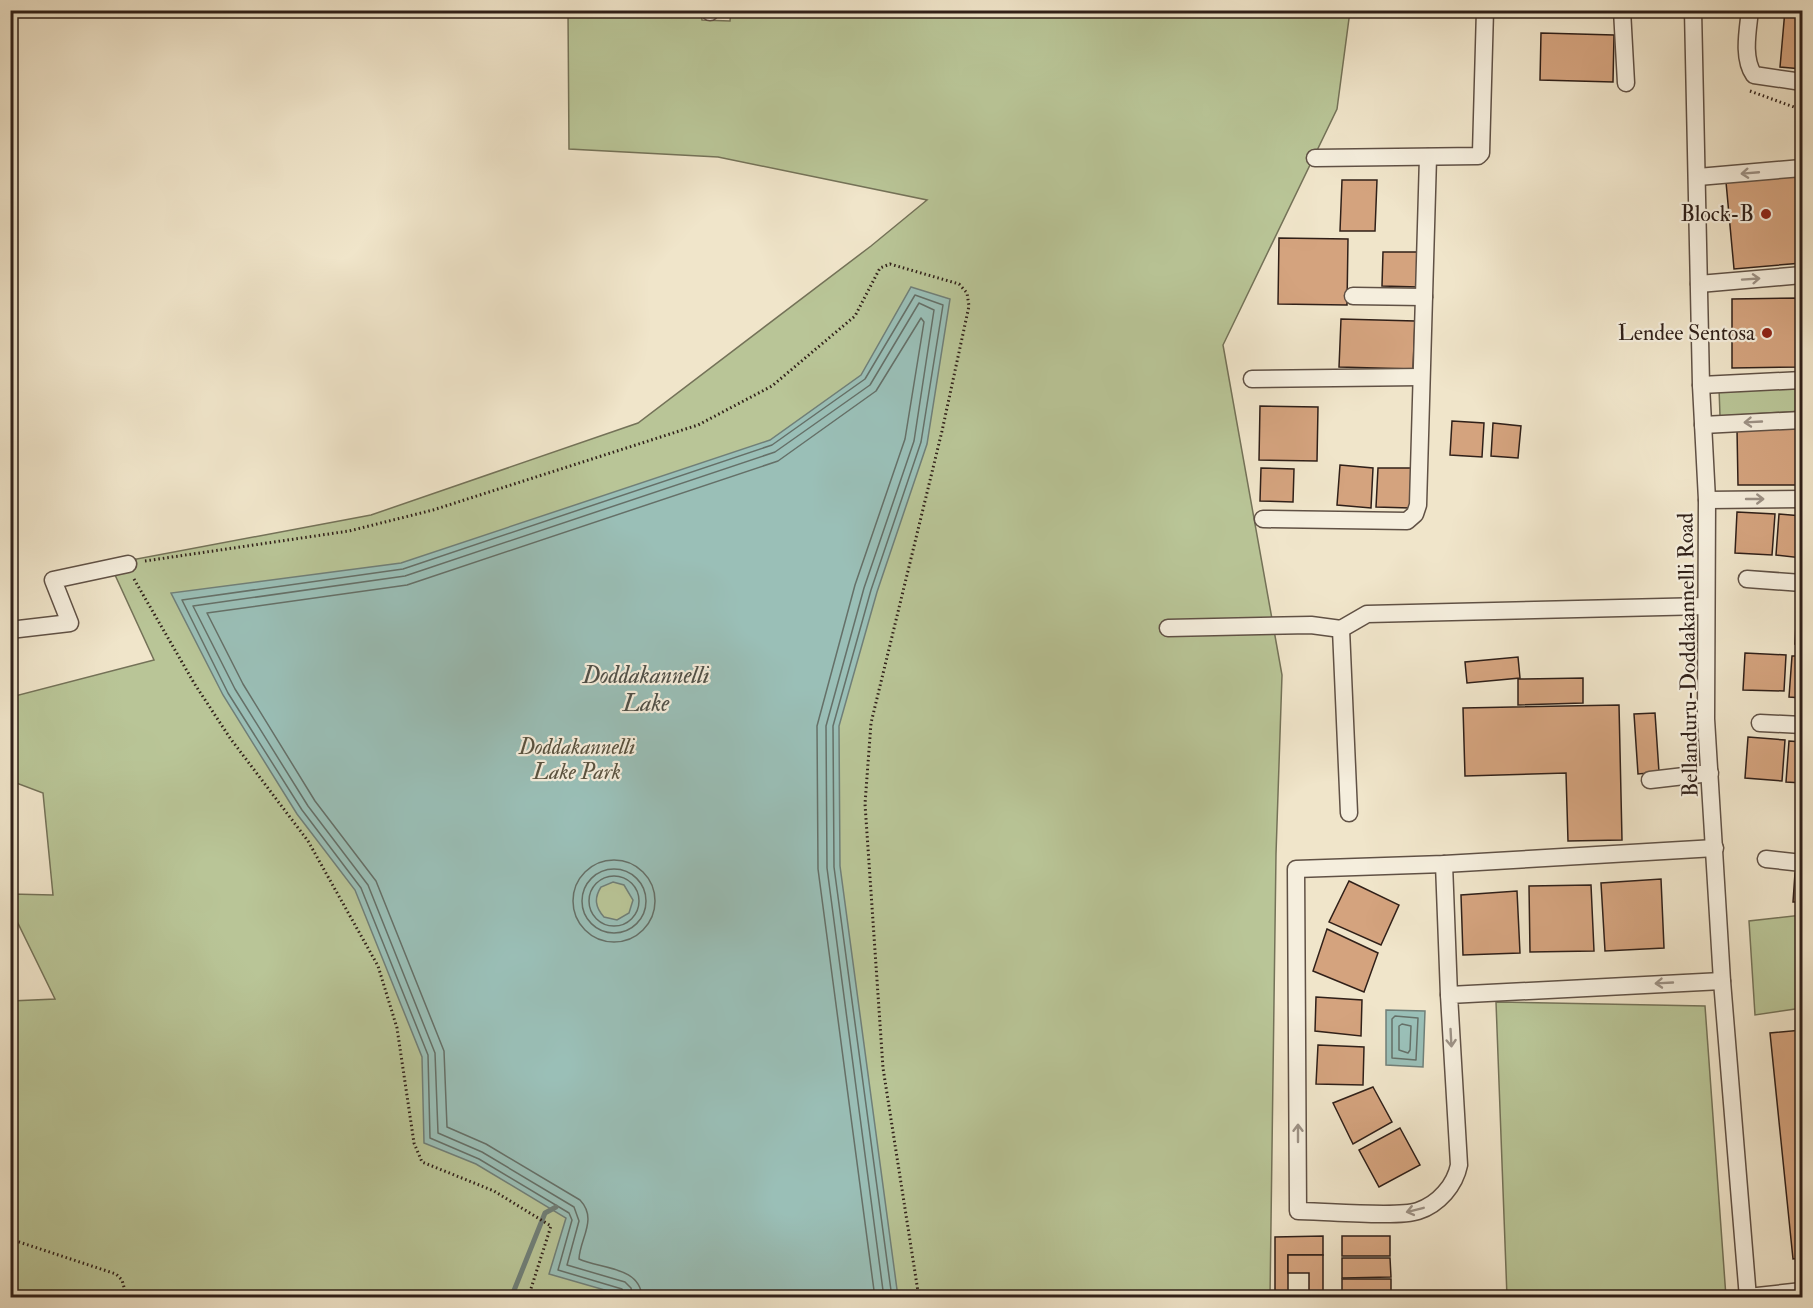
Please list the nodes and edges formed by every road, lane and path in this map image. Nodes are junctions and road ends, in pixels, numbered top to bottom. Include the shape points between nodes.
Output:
1 (1485, 10) edge
2 (1622, 10) edge
3 (1694, 10) edge
4 (1750, 10) edge
5 (1803, 82) edge
6 (1626, 83) dead end
7 (1428, 157) junction
8 (1315, 158) dead end
9 (1803, 168) edge
10 (1698, 177) junction
11 (1803, 275) edge
12 (1699, 284) junction
13 (1353, 296) dead end
14 (1424, 297) junction
15 (1421, 377) junction
16 (1252, 379) dead end
17 (1803, 380) edge
18 (1701, 385) junction
19 (1803, 420) edge
20 (1703, 425) junction
21 (1803, 499) edge
22 (1707, 500) junction
23 (1263, 519) dead end
24 (128, 564) junction
25 (1747, 579) dead end
26 (1803, 583) edge
27 (1706, 606) junction
28 (1168, 628) dead end
29 (1341, 629) junction
30 (10, 630) edge
31 (1760, 723) dead end
32 (1803, 725) edge
33 (1710, 773) junction
34 (1650, 780) dead end
35 (1349, 813) dead end
36 (1715, 848) junction
37 (1766, 860) dead end
38 (1803, 863) edge
39 (1444, 864) junction
40 (1722, 981) junction
41 (1449, 995) junction
42 (10, 1239) edge
43 (1803, 1291) edge
44 (1748, 1297) edge
45 (127, 1298) edge
46 (528, 1298) edge
47 (919, 1298) edge

1 - 7 street via 1483,150 1478,156
2 - 6 street
3 - 10 street, Bellanduru-Doddakannelli Road
4 - 5 street via 1748,58 1754,75
7 - 8 street
7 - 14 street
9 -> 10 street
10 - 12 street, Bellanduru-Doddakannelli Road
12 -> 11 street
12 - 18 street, Bellanduru-Doddakannelli Road
13 - 14 street
14 - 15 street
15 - 16 street
15 - 23 street via 1415,514 1407,521
17 - 18 street
18 - 20 street, Bellanduru-Doddakannelli Road
19 -> 20 street
20 - 22 street, Bellanduru-Doddakannelli Road
22 -> 21 street
22 - 27 street, Bellanduru-Doddakannelli Road
24 - 30 street via 53,580 70,623
24 - 46 path via 138,589 194,683 308,841 378,966 397,1028 414,1143 422,1162 494,1191 551,1226
24 - 47 path via 349,531 487,493 698,425 772,386 855,316 880,268 890,264 959,284 967,293 969,306 871,723 865,804 883,1068
25 - 26 street
27 - 29 street via 1367,614
27 - 33 street, Bellanduru-Doddakannelli Road
28 - 29 street via 1311,625
29 - 35 street
31 - 32 street
33 - 34 street
33 - 36 street, Bellanduru-Doddakannelli Road
36 - 39 street
36 - 40 street, Bellanduru-Doddakannelli Road
37 - 38 street
39 - 41 street
41 -> 39 street via 1459,1165 1450,1186 1441,1198 1418,1212 1298,1210 1296,869
40 -> 41 street
40 - 44 street, Bellanduru-Doddakannelli Road
42 - 45 path via 116,1274
43 - 44 street

